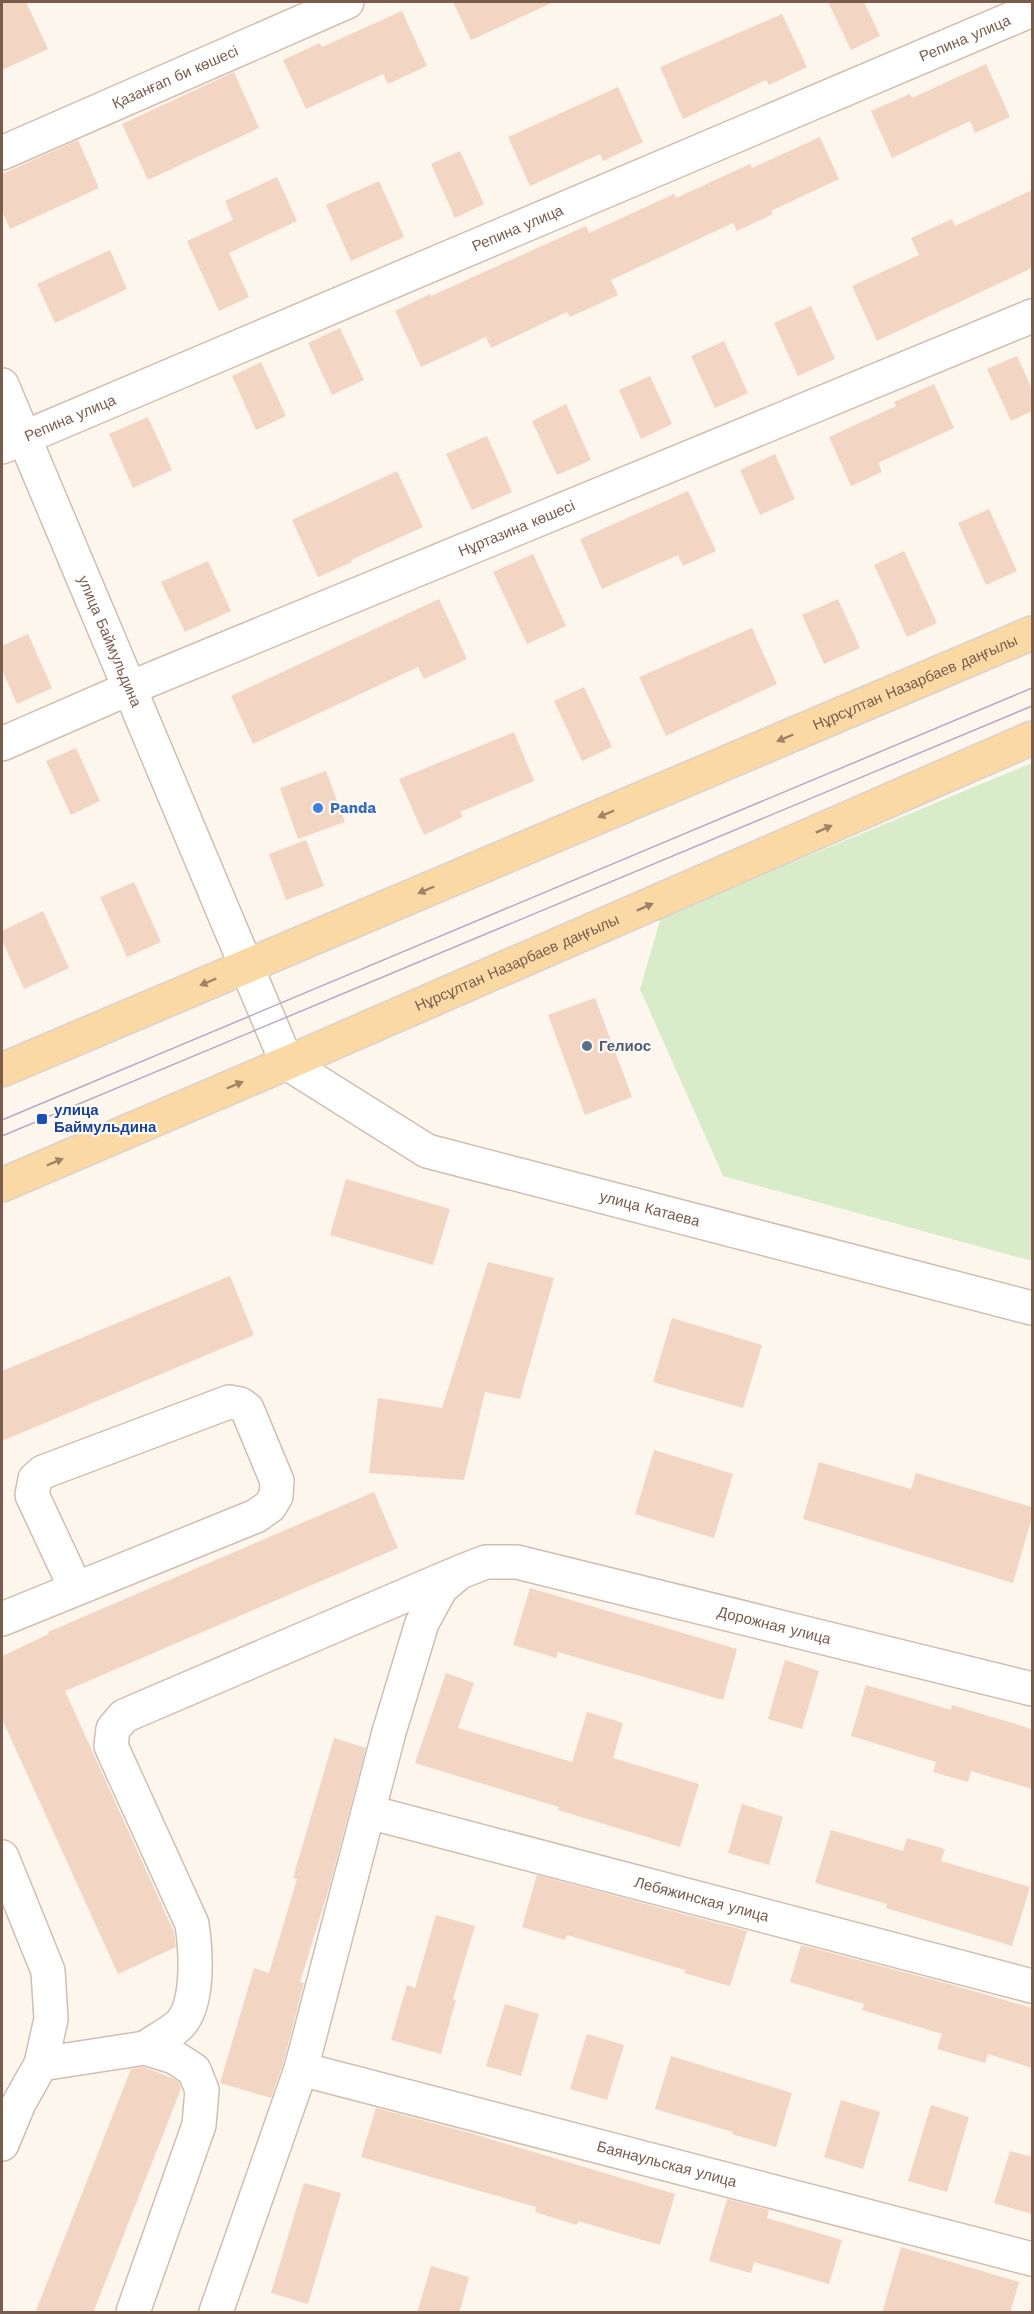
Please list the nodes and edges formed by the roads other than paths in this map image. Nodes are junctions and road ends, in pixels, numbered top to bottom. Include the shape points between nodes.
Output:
1 (347, 2) edge
2 (1032, 10) edge
3 (2, 153) edge
4 (1032, 316) edge
5 (2, 385) edge
6 (13, 442) edge
7 (1032, 633) edge
8 (130, 688) junction
9 (1032, 738) edge
10 (2, 744) edge
11 (248, 966) junction
12 (287, 1063) junction
13 (2, 1070) edge
14 (2, 1185) edge
15 (1032, 1308) edge
16 (460, 1572) junction
17 (76, 1589) junction
18 (2, 1619) edge
19 (1032, 1689) edge
20 (369, 1812) junction
21 (2, 1857) edge
22 (1032, 1986) edge
23 (145, 2048) junction
24 (41, 2064) junction
25 (300, 2069) junction
26 (10, 2106) edge
27 (2, 2144) edge
28 (1032, 2259) edge
29 (133, 2313) edge
30 (216, 2313) edge

1 - 3 street, Қазанғап би көшесі
2 - 6 street, Репина улица
4 - 8 street, Нұртазина көшесі
5 - 6 street, улица Баймульдина
6 - 8 street, улица Баймульдина
7 -> 11 main road, Нұрсұлтан Назарбаев даңғылы
8 - 10 street, Нұртазина көшесі
8 - 11 street, улица Баймульдина
12 -> 9 main road, Нұрсұлтан Назарбаев даңғылы
11 - 12 street, улица Баймульдина
11 -> 13 main road, Нұрсұлтан Назарбаев даңғылы
14 -> 12 main road, Нұрсұлтан Назарбаев даңғылы
12 - 15 street, улица Катаева via 427,1150
16 - 19 street, Дорожная улица via 486,1562 517,1562
16 - 20 street via 441,1588 422,1623
16 - 23 street, Дорожная улица via 124,1716 113,1729 111,1746 192,1924 196,1955 192,2000 179,2026
17 - 17 street via 256,1516 270,1506 278,1481 247,1409 229,1402 43,1472 35,1479 32,1496
17 - 18 street
20 - 22 street, Лебяжинская улица
20 - 25 street
21 - 24 street via 48,1971 51,2019
23 - 24 street
23 - 29 street via 174,2057 194,2070 202,2090 199,2126
24 - 26 street
25 - 28 street, Баянаульская улица
25 - 30 street
26 - 27 street

